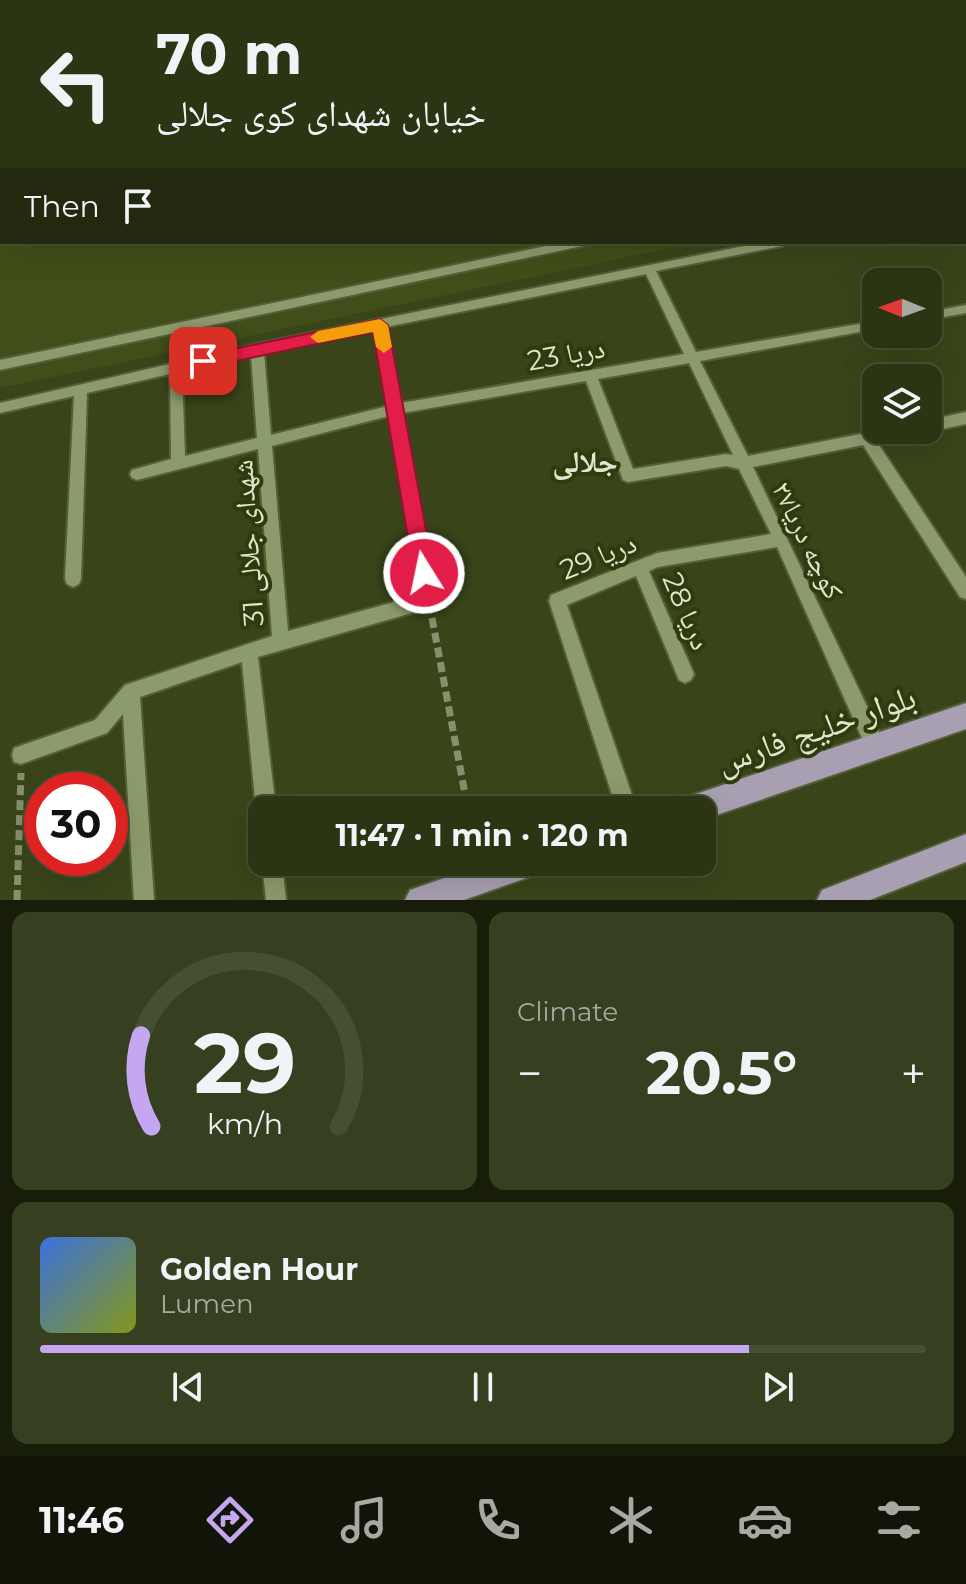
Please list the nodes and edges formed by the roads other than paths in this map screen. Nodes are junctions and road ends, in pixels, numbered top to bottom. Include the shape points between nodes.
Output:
1 (573, 244) edge
2 (773, 244) edge
3 (650, 270) junction
4 (966, 309) edge
5 (942, 313) edge
6 (380, 325) junction
7 (862, 327) edge
8 (257, 349) junction
9 (693, 356) junction
10 (0, 365) edge
11 (176, 368) junction
12 (590, 374) junction
13 (81, 389) junction
14 (0, 408) edge
15 (396, 409) junction
16 (966, 418) edge
17 (942, 423) edge
18 (266, 440) junction
19 (862, 440) edge
20 (870, 444) edge
21 (742, 463) junction
22 (178, 465) junction
23 (137, 474) dead end
24 (781, 539) junction
25 (640, 567) junction
26 (73, 579) dead end
27 (966, 591) edge
28 (281, 642) junction
29 (249, 651) junction
30 (685, 674) dead end
31 (131, 691) junction
32 (966, 716) edge
33 (876, 747) junction
34 (21, 755) road end
35 (265, 796) edge
36 (622, 796) edge
37 (716, 801) edge
38 (966, 848) edge
39 (273, 876) edge
40 (491, 876) edge
41 (144, 900) edge
42 (276, 900) edge
43 (420, 900) edge
44 (832, 900) edge

1 - 10 street
2 - 3 street
3 - 6 street
3 - 9 street, کوچه دریا۲۷
4 - 5 street
6 - 8 street
6 - 15 street
7 - 9 street, دریا 23
8 - 11 street
8 - 18 street, شهدای جلالی 31
9 - 12 street, دریا 23
9 - 21 street, کوچه دریا۲۷
11 - 13 street
11 - 22 street
12 - 15 street, دریا 23
12 - 21 street via 628,476 726,460
13 - 14 street
13 - 26 street
15 - 18 street, دریا 23
15 - 28 street via 429,600
16 - 17 street
18 - 22 street, دریا 23
18 - 28 street, شهدای جلالی 31
19 - 21 street
20 - 27 street
21 - 24 street, کوچه دریا۲۷
22 - 23 street, دریا 23
24 - 25 street, دریا 29
24 - 33 street, کوچه دریا۲۷
25 - 30 street, دریا 28
25 - 36 street, دریا 29 via 557,601
28 - 29 street
29 - 31 street
29 - 35 street
31 - 34 street via 101,727
31 - 41 street
32 - 33 main road, بلوار خلیج‌ فارس
33 - 37 main road, بلوار خلیج‌ فارس
38 - 44 main road
39 - 42 street
40 - 43 main road

